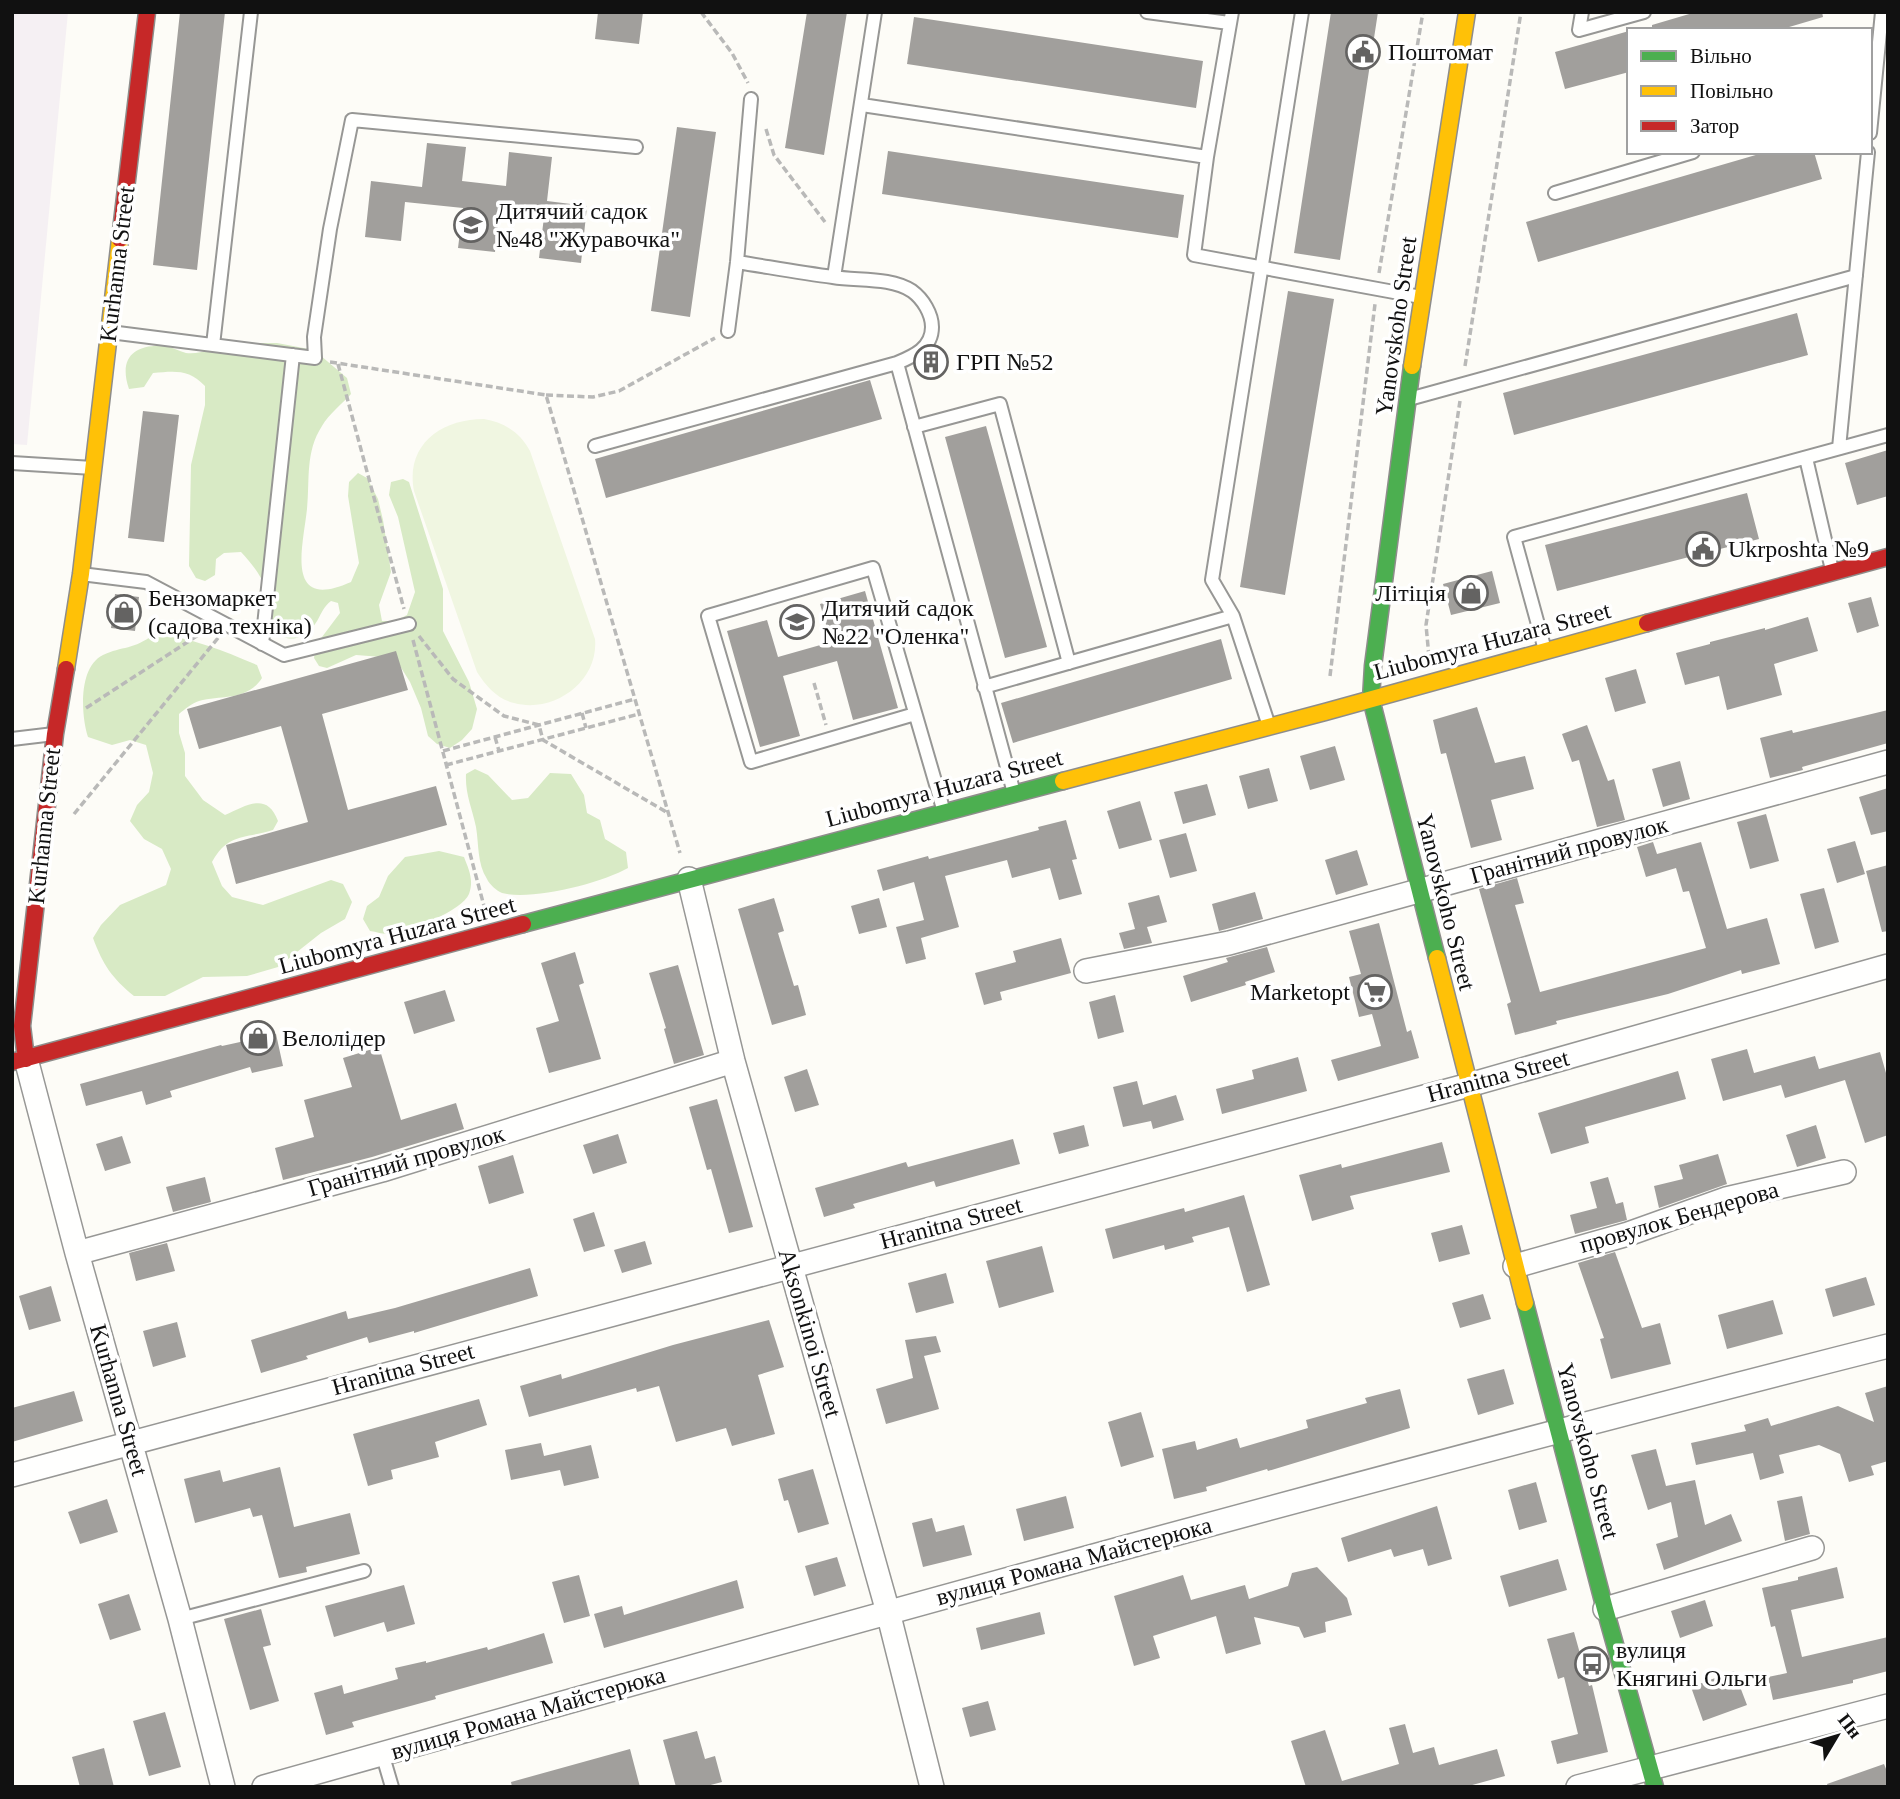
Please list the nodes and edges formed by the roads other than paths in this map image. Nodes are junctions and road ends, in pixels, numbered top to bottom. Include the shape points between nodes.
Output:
1 (148, 12) edge
2 (251, 12) edge
3 (875, 12) edge
4 (1147, 12) edge
5 (1302, 12) edge
6 (1467, 12) edge
7 (1582, 12) edge
8 (1644, 12) edge
9 (1882, 12) edge
10 (1230, 17) edge
11 (752, 95) road end
12 (1872, 100) edge
13 (862, 105) junction
14 (636, 147) dead end
15 (1686, 154) edge
16 (1868, 154) edge
17 (1207, 157) junction
18 (1555, 193) dead end
19 (737, 262) junction
20 (1261, 268) junction
21 (1856, 276) junction
22 (834, 277) junction
23 (1421, 297) junction
24 (728, 331) road end
25 (109, 332) junction
26 (212, 345) junction
27 (293, 355) junction
28 (897, 363) junction
29 (1409, 399) junction
30 (914, 428) junction
31 (1888, 435) edge
32 (595, 446) dead end
33 (1839, 449) junction
34 (1806, 458) junction
35 (12, 463) edge
36 (93, 468) junction
37 (1888, 557) edge
38 (1833, 571) junction
39 (81, 574) junction
40 (1233, 616) junction
41 (408, 624) road end
42 (262, 644) junction
43 (1545, 650) junction
44 (1069, 663) junction
45 (985, 687) junction
46 (1371, 699) junction
47 (915, 714) junction
48 (1269, 726) junction
49 (55, 734) junction
50 (12, 738) edge
51 (1888, 762) edge
52 (1014, 793) junction
53 (944, 813) junction
54 (689, 879) junction
55 (1420, 892) junction
56 (1888, 966) edge
57 (1086, 971) dead end
58 (19, 1060) edge
59 (733, 1061) junction
60 (1469, 1085) junction
61 (1844, 1172) dead end
62 (77, 1253) junction
63 (791, 1265) junction
64 (1516, 1265) junction
65 (1888, 1346) edge
66 (1559, 1431) junction
67 (132, 1441) junction
68 (12, 1475) edge
69 (1812, 1548) dead end
70 (364, 1571) dead end
71 (1605, 1609) junction
72 (888, 1612) junction
73 (180, 1619) junction
74 (1888, 1706) edge
75 (382, 1754) junction
76 (1653, 1778) edge
77 (223, 1787) edge
78 (264, 1787) edge
79 (392, 1787) edge
80 (932, 1787) edge
81 (1578, 1787) edge

1 - 25 street, Kurhanna Street
2 - 26 lane
3 - 13 lane
4 - 10 lane
5 - 20 lane
6 - 23 street, Yanovskoho Street
7 - 8 lane via 1579,30
9 - 12 lane
10 - 17 lane
11 - 19 lane
13 - 17 lane
13 - 22 lane
14 - 27 lane via 352,120 330,229 315,358
15 - 18 lane
16 - 21 lane
17 - 20 lane via 1194,254
19 - 22 lane
19 - 24 lane
20 - 23 lane
20 - 40 lane via 1212,580
21 - 29 lane
21 - 33 lane
22 - 28 lane via 898,284 914,292 925,305 932,335 925,347
23 - 29 street, Yanovskoho Street
25 - 26 lane
25 - 36 street, Kurhanna Street
26 - 27 lane
27 - 42 lane
28 - 30 lane
28 - 32 lane
29 - 46 street, Yanovskoho Street
30 - 44 lane via 1000,404
30 - 45 lane
31 - 33 lane
33 - 34 lane
34 - 38 lane
34 - 43 lane via 1514,537
35 - 36 lane
36 - 39 street, Kurhanna Street
37 - 38 street, Liubomyra Huzara Street
38 - 43 street, Liubomyra Huzara Street
39 - 42 lane via 146,582
39 - 49 street, Kurhanna Street
40 - 44 lane
40 - 48 lane
41 - 42 lane via 284,656
43 - 46 street, Liubomyra Huzara Street
44 - 45 lane
45 - 52 lane
46 - 48 street, Liubomyra Huzara Street
46 - 55 street, Yanovskoho Street
47 - 47 lane via 751,762 708,616 873,568
47 - 53 lane
48 - 52 street, Liubomyra Huzara Street
49 - 50 lane
49 - 58 street, Kurhanna Street
51 - 55 street, Гранітний провулок
52 - 53 street, Liubomyra Huzara Street
53 - 54 street, Liubomyra Huzara Street
54 - 58 street, Liubomyra Huzara Street
54 - 59 street, Aksonkinoi Street
55 - 57 street, Гранітний провулок via 1229,943
55 - 60 street, Yanovskoho Street
56 - 60 street, Hranitna Street
58 - 62 street, Kurhanna Street
59 - 62 street, Гранітний провулок via 382,1170
59 - 63 street, Aksonkinoi Street
60 - 63 street, Hranitna Street
60 - 64 street, Yanovskoho Street
61 - 64 street, провулок Бендерова via 1726,1199 1628,1234
62 - 67 street, Kurhanna Street
63 - 67 street, Hranitna Street
63 - 72 street, Aksonkinoi Street
64 - 66 street, Yanovskoho Street
65 - 66 street, вулиця Романа Майстерюка
66 - 71 street, Yanovskoho Street
66 - 72 street, вулиця Романа Майстерюка
67 - 68 street, Hranitna Street
67 - 73 street, Kurhanna Street
69 - 71 street
70 - 73 lane
71 - 76 street, Yanovskoho Street
72 - 75 street, вулиця Романа Майстерюка
72 - 80 street, Aksonkinoi Street
73 - 77 street, Kurhanna Street
74 - 76 street
75 - 78 street, вулиця Романа Майстерюка
75 - 79 lane
76 - 81 street

